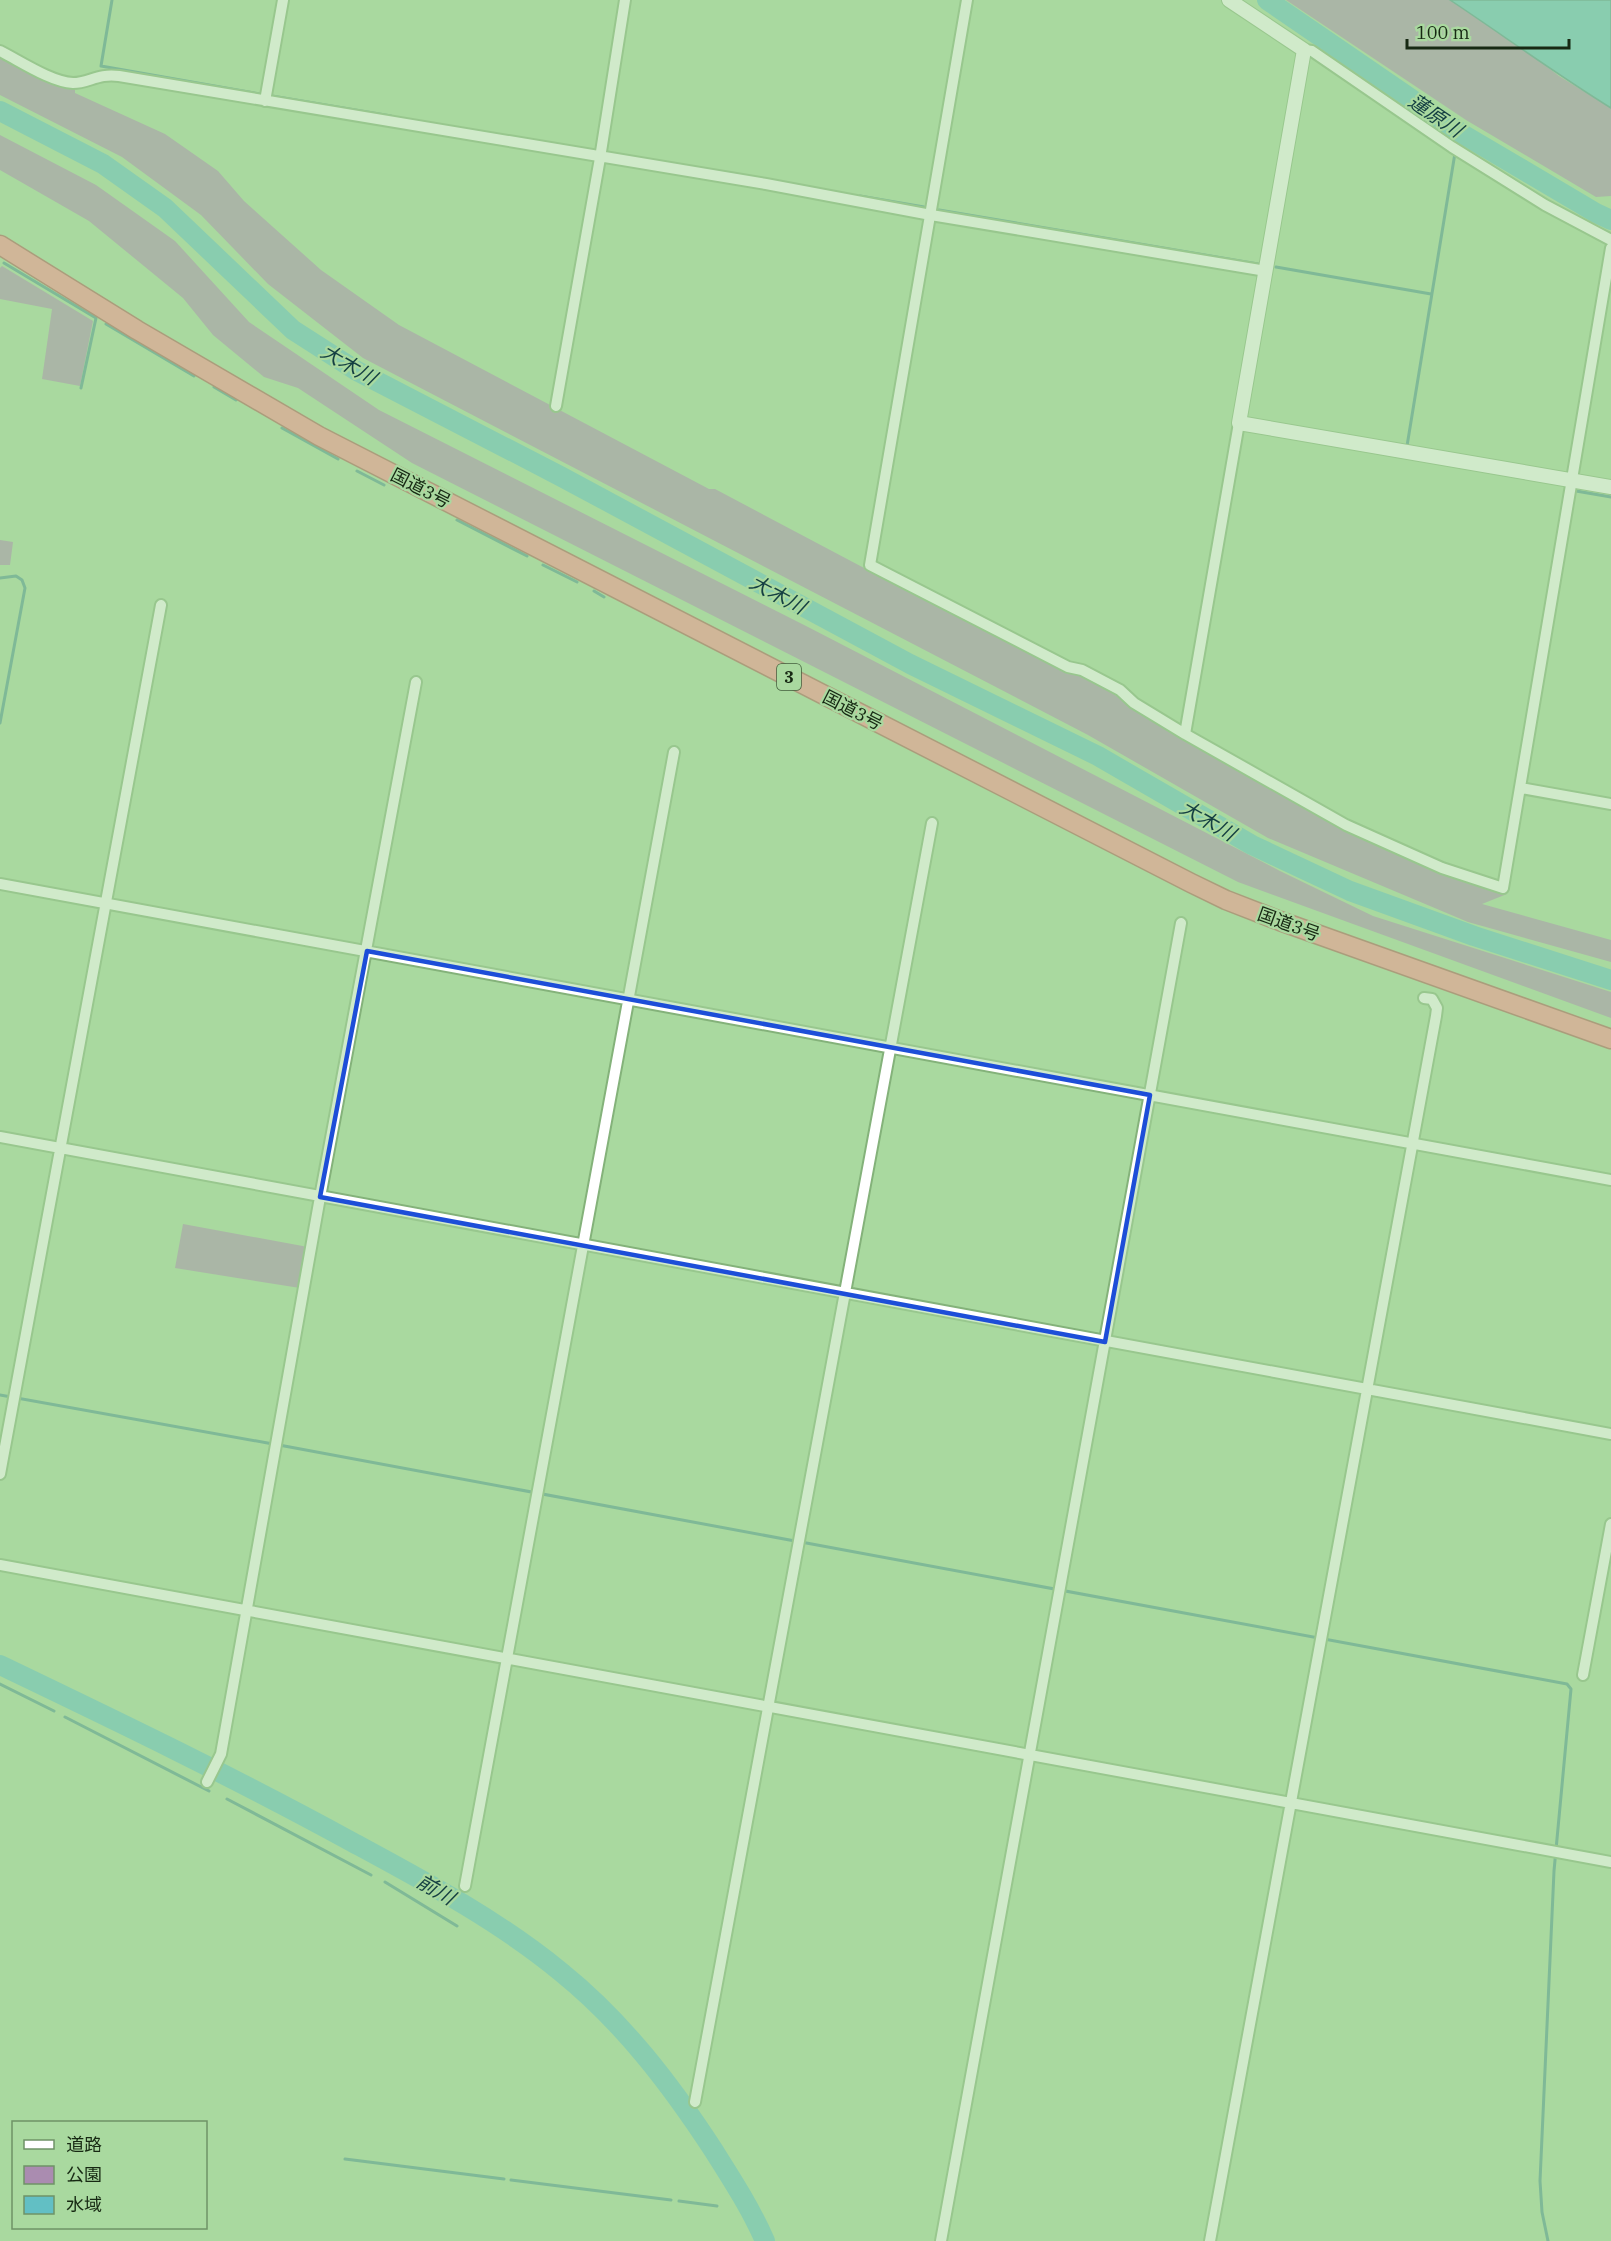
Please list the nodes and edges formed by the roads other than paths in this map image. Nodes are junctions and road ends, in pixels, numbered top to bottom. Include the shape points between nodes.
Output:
1 (283, 0) edge
2 (625, 0) edge
3 (967, 0) edge
4 (1229, 0) edge
5 (1304, 50) junction
6 (0, 51) edge
7 (266, 101) junction
8 (600, 158) junction
9 (931, 215) junction
10 (1611, 240) edge
11 (0, 245) edge
12 (1611, 248) edge
13 (1266, 271) junction
14 (556, 406) dead end
15 (1239, 423) junction
16 (1572, 480) junction
17 (1611, 487) edge
18 (161, 605) dead end
19 (416, 682) dead end
20 (1185, 734) junction
21 (674, 752) dead end
22 (1521, 788) junction
23 (1611, 804) edge
24 (932, 823) dead end
25 (0, 884) edge
26 (106, 903) junction
27 (1181, 923) dead end
28 (367, 951) junction
29 (1424, 998) dead end
30 (628, 1000) junction
31 (1611, 1039) edge
32 (890, 1048) junction
33 (1150, 1095) junction
34 (0, 1137) edge
35 (1413, 1143) junction
36 (60, 1148) junction
37 (1611, 1180) edge
38 (321, 1197) junction
39 (583, 1245) junction
40 (844, 1293) junction
41 (1105, 1342) junction
42 (1369, 1390) junction
43 (1611, 1434) edge
44 (0, 1474) edge
45 (1611, 1524) edge
46 (0, 1565) edge
47 (246, 1611) junction
48 (507, 1658) junction
49 (1583, 1675) dead end
50 (769, 1707) junction
51 (1030, 1756) junction
52 (207, 1782) dead end
53 (1291, 1803) junction
54 (1611, 1862) edge
55 (465, 1886) dead end
56 (695, 2102) dead end
57 (941, 2241) edge
58 (1210, 2241) edge

1 - 7 street
2 - 8 street
3 - 9 street
4 - 5 street
5 - 10 street via 1312,51 1545,205
5 - 13 street
6 - 7 street via 72,83 108,75
7 - 8 street
8 - 9 street
8 - 14 street
9 - 13 street
9 - 20 street via 870,565 1120,690
11 - 31 highway, 国道3号 / 3 via 320,436 1191,883 1280,921
12 - 16 street
13 - 15 street
15 - 16 street
15 - 20 street
16 - 17 street
16 - 22 street
18 - 26 street
19 - 28 street
20 - 22 street via 1346,825 1442,868 1503,888
21 - 30 street
22 - 23 street
24 - 32 street
25 - 26 street
26 - 28 street
26 - 36 street
27 - 33 street
28 - 30 street
28 - 38 street
29 - 35 street via 1432,999 1437,1008
30 - 32 street
30 - 39 street
32 - 33 street
32 - 40 street
33 - 35 street
33 - 41 street
34 - 36 street
35 - 37 street
35 - 42 street
36 - 38 street
36 - 44 street
38 - 39 street
38 - 47 street
39 - 40 street
39 - 48 street
40 - 41 street
40 - 50 street
41 - 42 street
41 - 51 street
42 - 43 street
42 - 53 street
45 - 49 street
46 - 47 street
47 - 48 street
47 - 52 street via 221,1754
48 - 50 street
48 - 55 street
50 - 51 street
50 - 56 street
51 - 53 street
51 - 57 street
53 - 54 street
53 - 58 street

